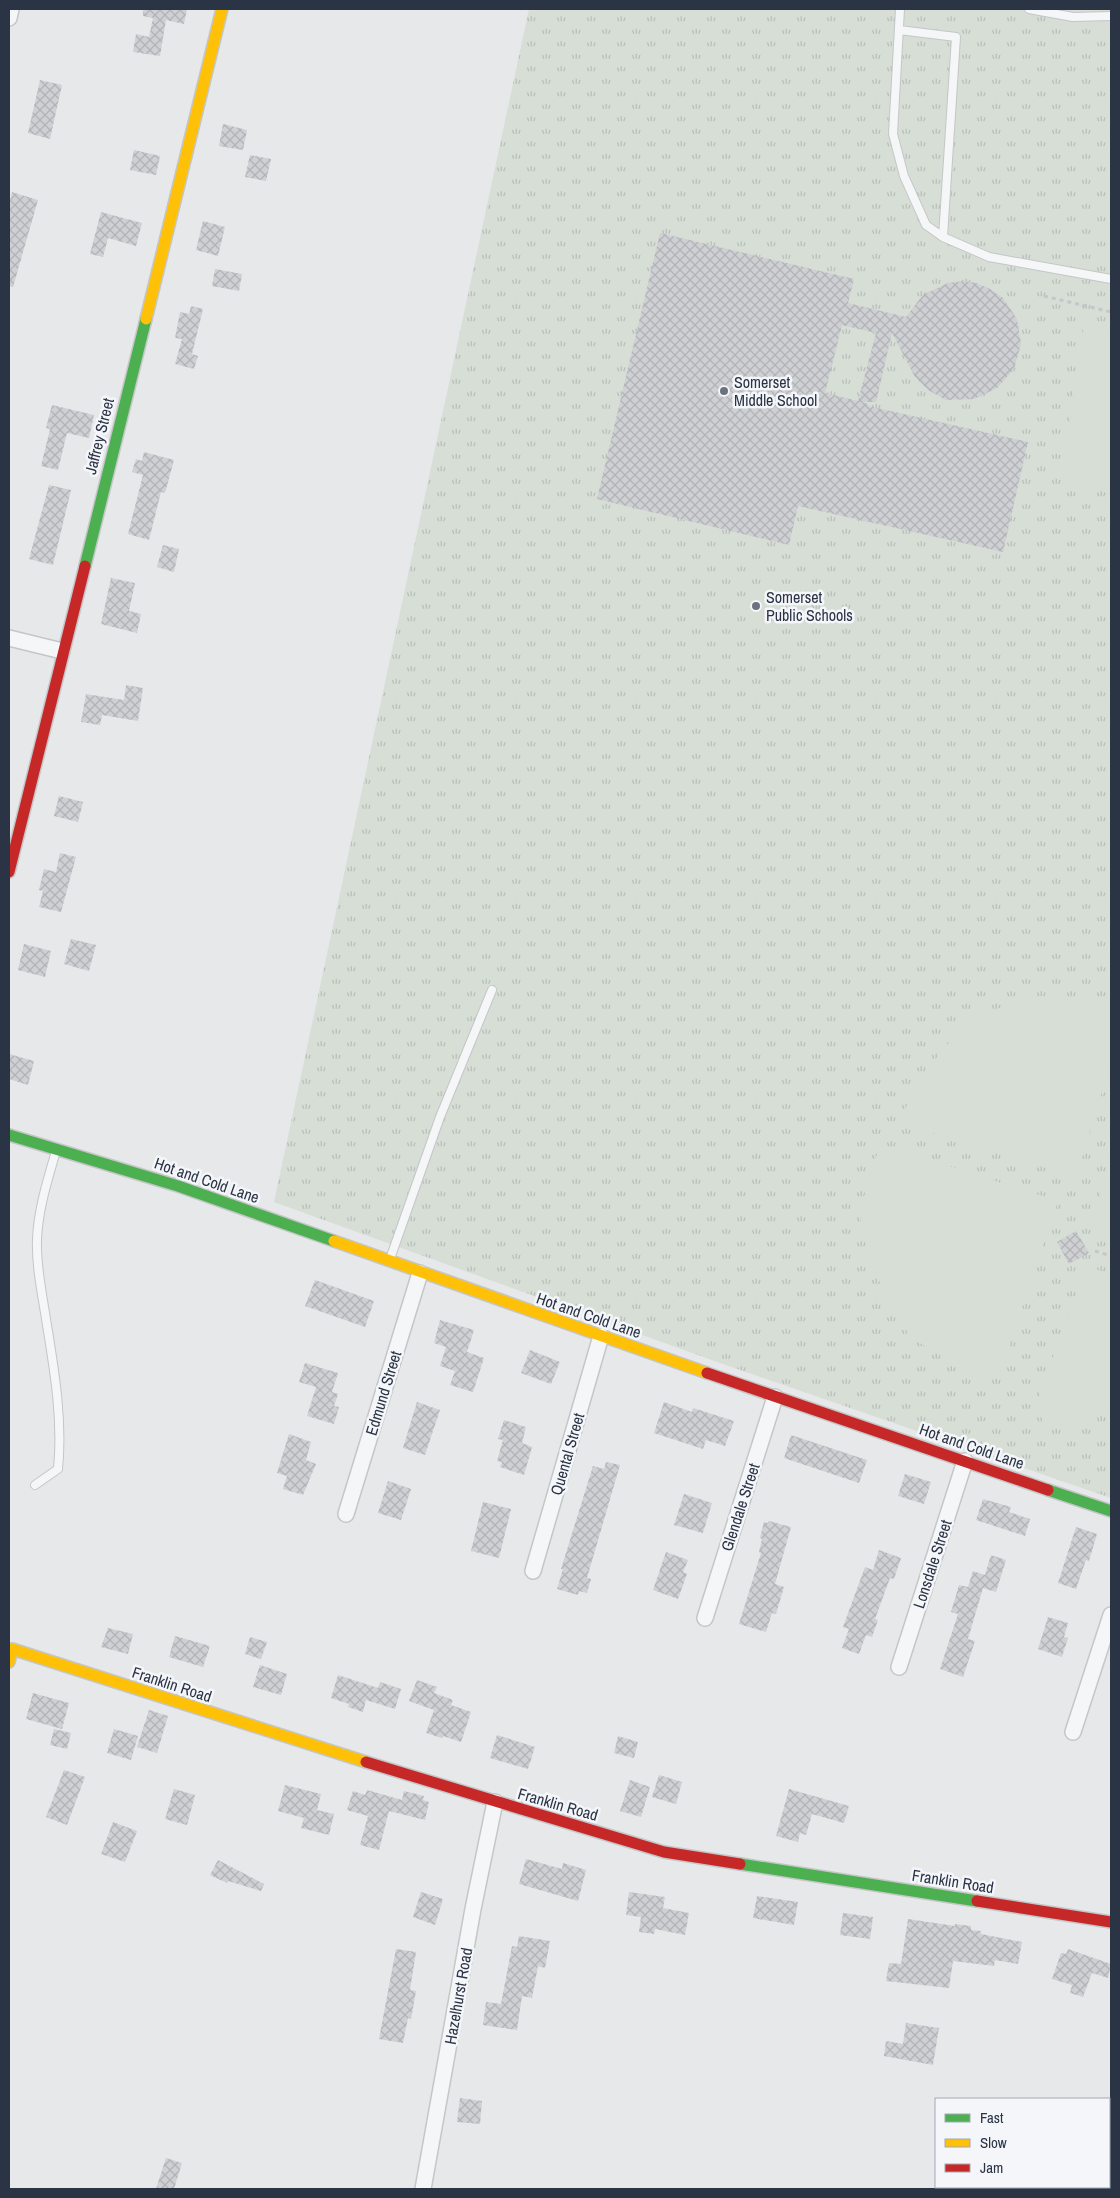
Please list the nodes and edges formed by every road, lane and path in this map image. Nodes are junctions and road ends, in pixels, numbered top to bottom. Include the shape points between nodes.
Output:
1 (11, 9) edge
2 (222, 9) edge
3 (900, 9) edge
4 (1029, 9) edge
5 (1111, 16) edge
6 (9, 18) edge
7 (899, 30) junction
8 (943, 237) junction
9 (1111, 279) edge
10 (1044, 296) dead end
11 (1111, 312) edge
12 (9, 638) edge
13 (62, 651) junction
14 (9, 872) edge
15 (492, 990) dead end
16 (9, 1135) edge
17 (56, 1148) junction
18 (1095, 1251) dead end
19 (1111, 1256) edge
20 (389, 1261) junction
21 (420, 1273) junction
22 (601, 1336) junction
23 (775, 1397) junction
24 (965, 1461) junction
25 (34, 1485) dead end
26 (1111, 1511) edge
27 (346, 1514) dead end
28 (533, 1571) dead end
29 (1111, 1615) edge
30 (705, 1618) dead end
31 (9, 1662) edge
32 (900, 1667) dead end
33 (1072, 1732) dead end
34 (495, 1802) junction
35 (1111, 1922) edge
36 (423, 2189) edge

1 - 6 street
2 - 13 street, Jaffrey Street
3 - 7 lane
4 - 5 lane via 1073,17
7 - 8 lane via 893,134 904,176 926,224
7 - 8 lane via 956,36
8 - 9 lane via 989,258
10 - 11 path
12 - 13 street
13 - 14 street, Jaffrey Street
15 - 20 lane via 440,1117
16 - 17 street, Hot and Cold Lane
17 - 20 street, Hot and Cold Lane via 178,1186
17 - 25 lane via 37,1239 40,1283 55,1373 60,1443 58,1469
18 - 19 path
20 - 21 street, Hot and Cold Lane
21 - 22 street, Hot and Cold Lane
21 - 27 street, Edmund Street
22 - 23 street, Hot and Cold Lane
22 - 28 street, Quental Street
23 - 24 street, Hot and Cold Lane
23 - 30 street, Glendale Street
24 - 26 street, Hot and Cold Lane
24 - 32 street, Lonsdale Street
29 - 33 street
31 - 34 street, Franklin Road via 12,1649
34 - 35 street, Franklin Road via 664,1852
34 - 36 street, Hazelhurst Road

